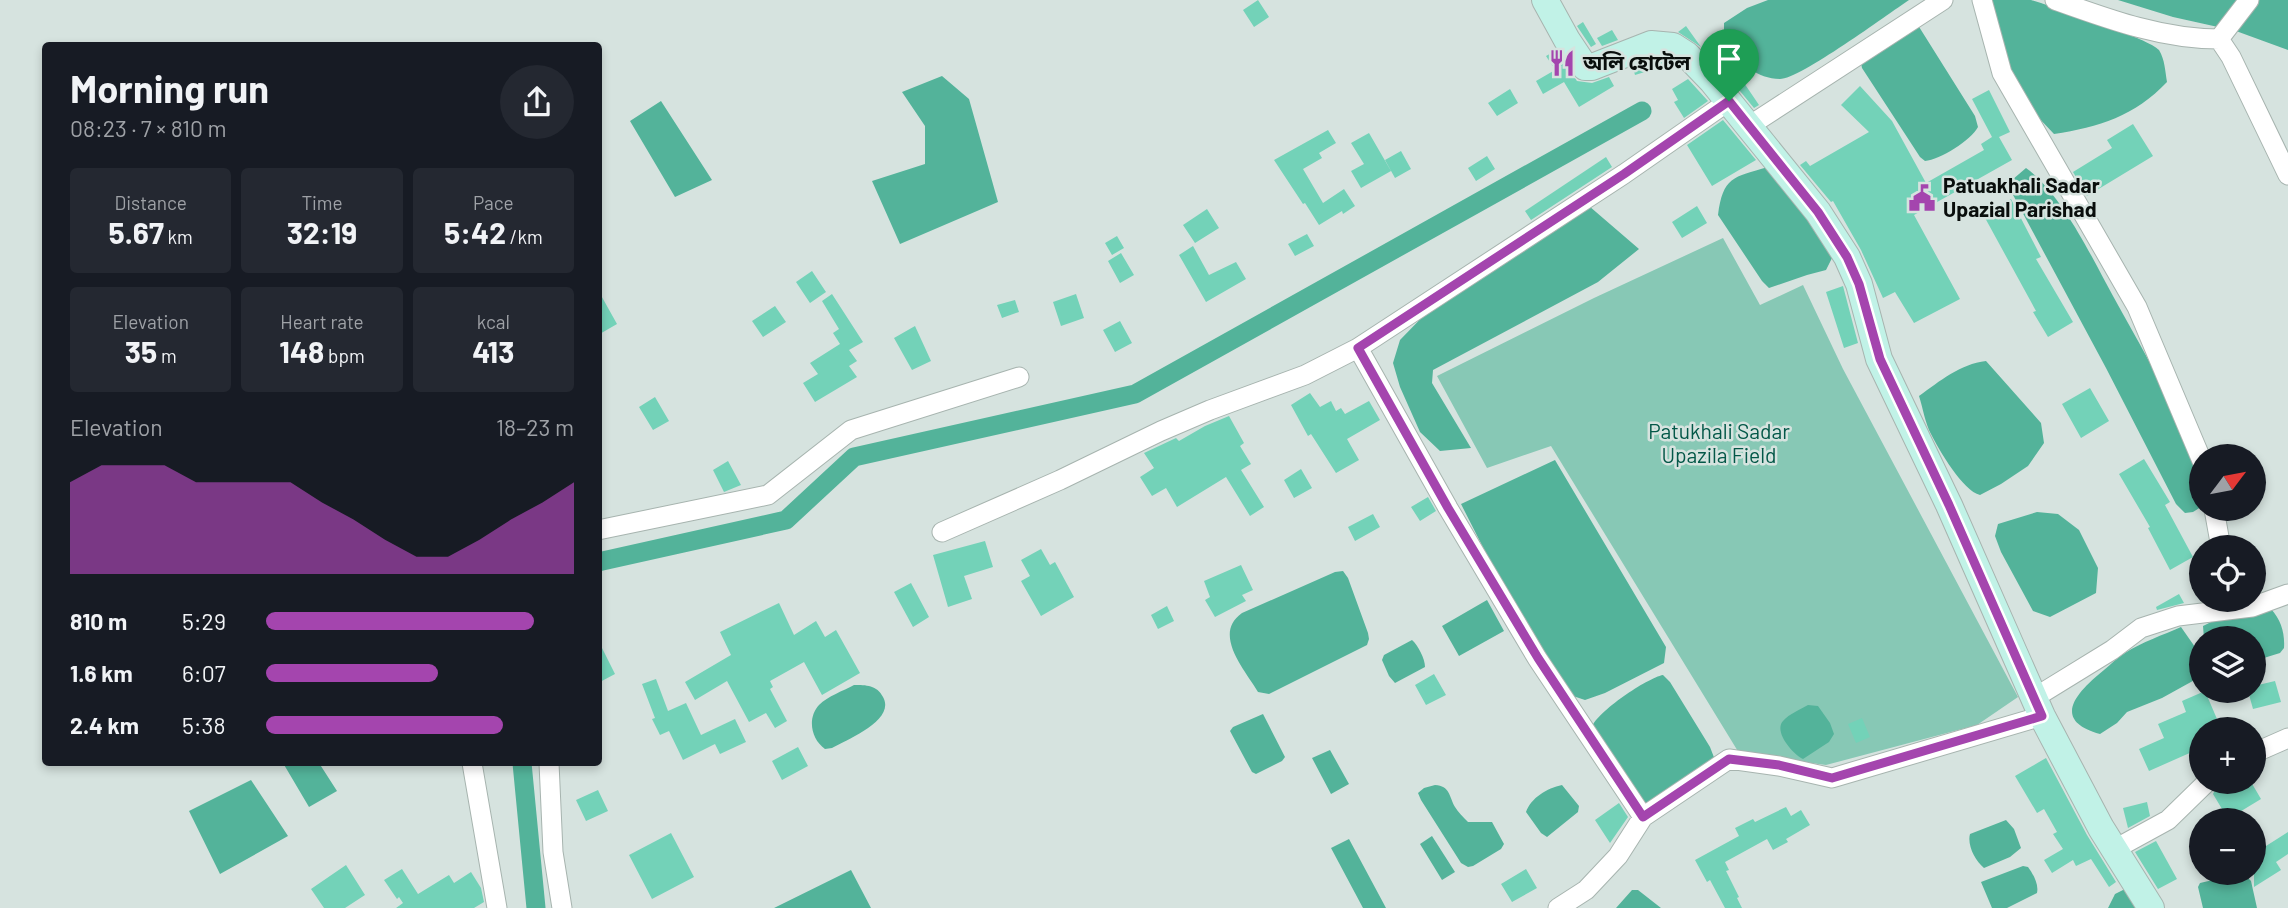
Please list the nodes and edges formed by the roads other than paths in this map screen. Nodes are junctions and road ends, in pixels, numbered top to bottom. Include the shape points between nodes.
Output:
1 (1545, 0) edge
2 (1943, 0) edge
3 (1982, 0) edge
4 (2055, 0) edge
5 (2249, 0) edge
6 (2219, 39) junction
7 (1729, 101) junction
8 (1749, 126) junction
9 (2288, 175) edge
10 (1358, 348) junction
11 (1019, 377) dead end
12 (2195, 444) edge
13 (602, 529) edge
14 (942, 532) dead end
15 (2288, 594) edge
16 (2266, 602) edge
17 (2197, 612) edge
18 (2038, 707) junction
19 (2288, 738) edge
20 (2266, 748) edge
21 (473, 766) edge
22 (549, 766) edge
23 (2195, 794) edge
24 (1643, 817) junction
25 (2115, 849) junction
26 (497, 908) edge
27 (562, 908) edge
28 (1558, 908) edge
29 (2151, 908) edge

1 - 7 street via 1586,67 1651,44 1673,46 1688,55
2 - 8 street
3 - 12 street via 2002,73 2137,307
4 - 6 street via 2166,34
5 - 6 street
6 - 9 street
7 - 8 street
7 - 10 street
8 - 18 street via 1818,212 1847,257 1880,359
10 - 14 street via 1305,375 1161,431
10 - 24 street via 1538,658
11 - 13 street via 851,430 768,495
15 - 16 street
17 - 18 street via 2141,628
18 - 24 street via 1832,778 1729,759
18 - 25 street
19 - 20 street
21 - 26 street
22 - 27 street via 553,852
23 - 25 street via 2168,820
24 - 28 street via 1618,856 1586,890
25 - 29 street

